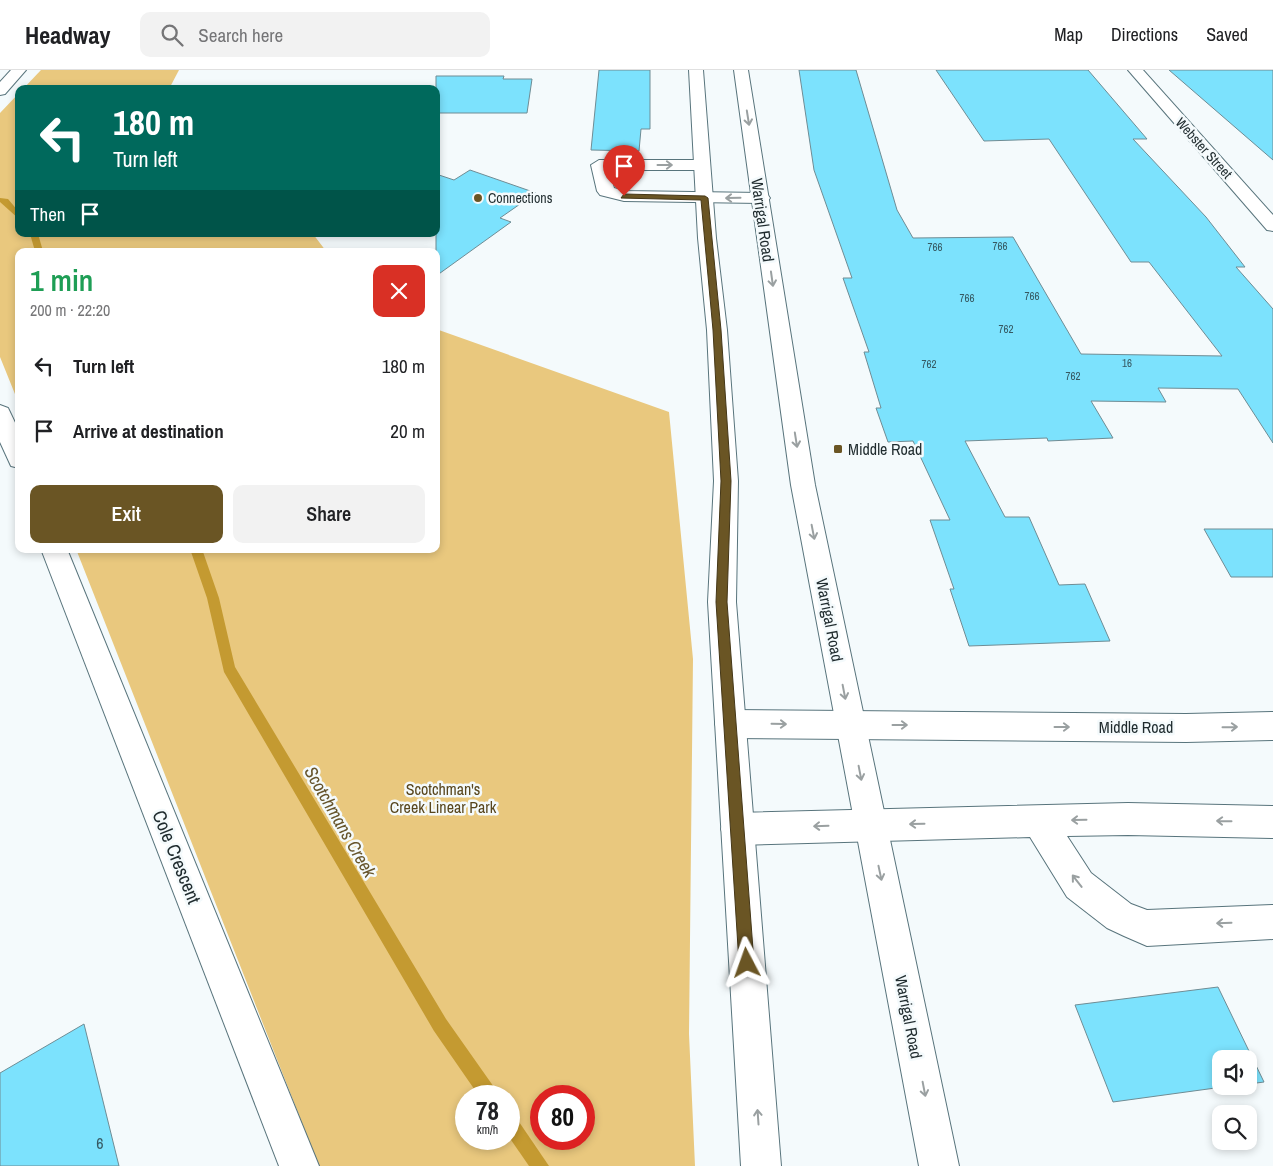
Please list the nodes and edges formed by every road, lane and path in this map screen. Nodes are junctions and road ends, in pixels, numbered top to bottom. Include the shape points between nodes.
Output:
1 (19, 70) edge
2 (696, 70) edge
3 (741, 70) edge
4 (1135, 70) edge
5 (0, 91) edge
6 (702, 165) junction
7 (705, 198) junction
8 (760, 198) junction
9 (1273, 226) edge
10 (0, 413) edge
11 (15, 450) edge
12 (56, 553) edge
13 (730, 724) junction
14 (851, 725) junction
15 (1273, 726) edge
16 (1038, 821) junction
17 (1273, 822) edge
18 (870, 825) junction
19 (737, 829) junction
20 (1273, 922) edge
21 (299, 1166) edge
22 (761, 1166) edge
23 (939, 1166) edge

1 - 5 main road
2 - 6 main road
3 -> 8 main road, Warrigal Road
4 - 9 main road, Webster Street
6 - 7 main road
7 -> 6 main road via 624,196 606,191 599,165
8 -> 7 main road
7 - 13 main road via 726,481 722,602
8 -> 14 main road, Warrigal Road via 803,485
10 - 11 main road
12 - 21 main road, Cole Crescent
13 -> 14 main road, Middle Road
13 - 19 main road
14 -> 15 main road, Middle Road
14 -> 18 main road, Warrigal Road
17 -> 16 main road
16 -> 18 main road
20 -> 16 main road via 1178,928 1147,928 1136,924 1119,916 1079,885
18 -> 19 main road
18 -> 23 main road, Warrigal Road
22 -> 19 main road

